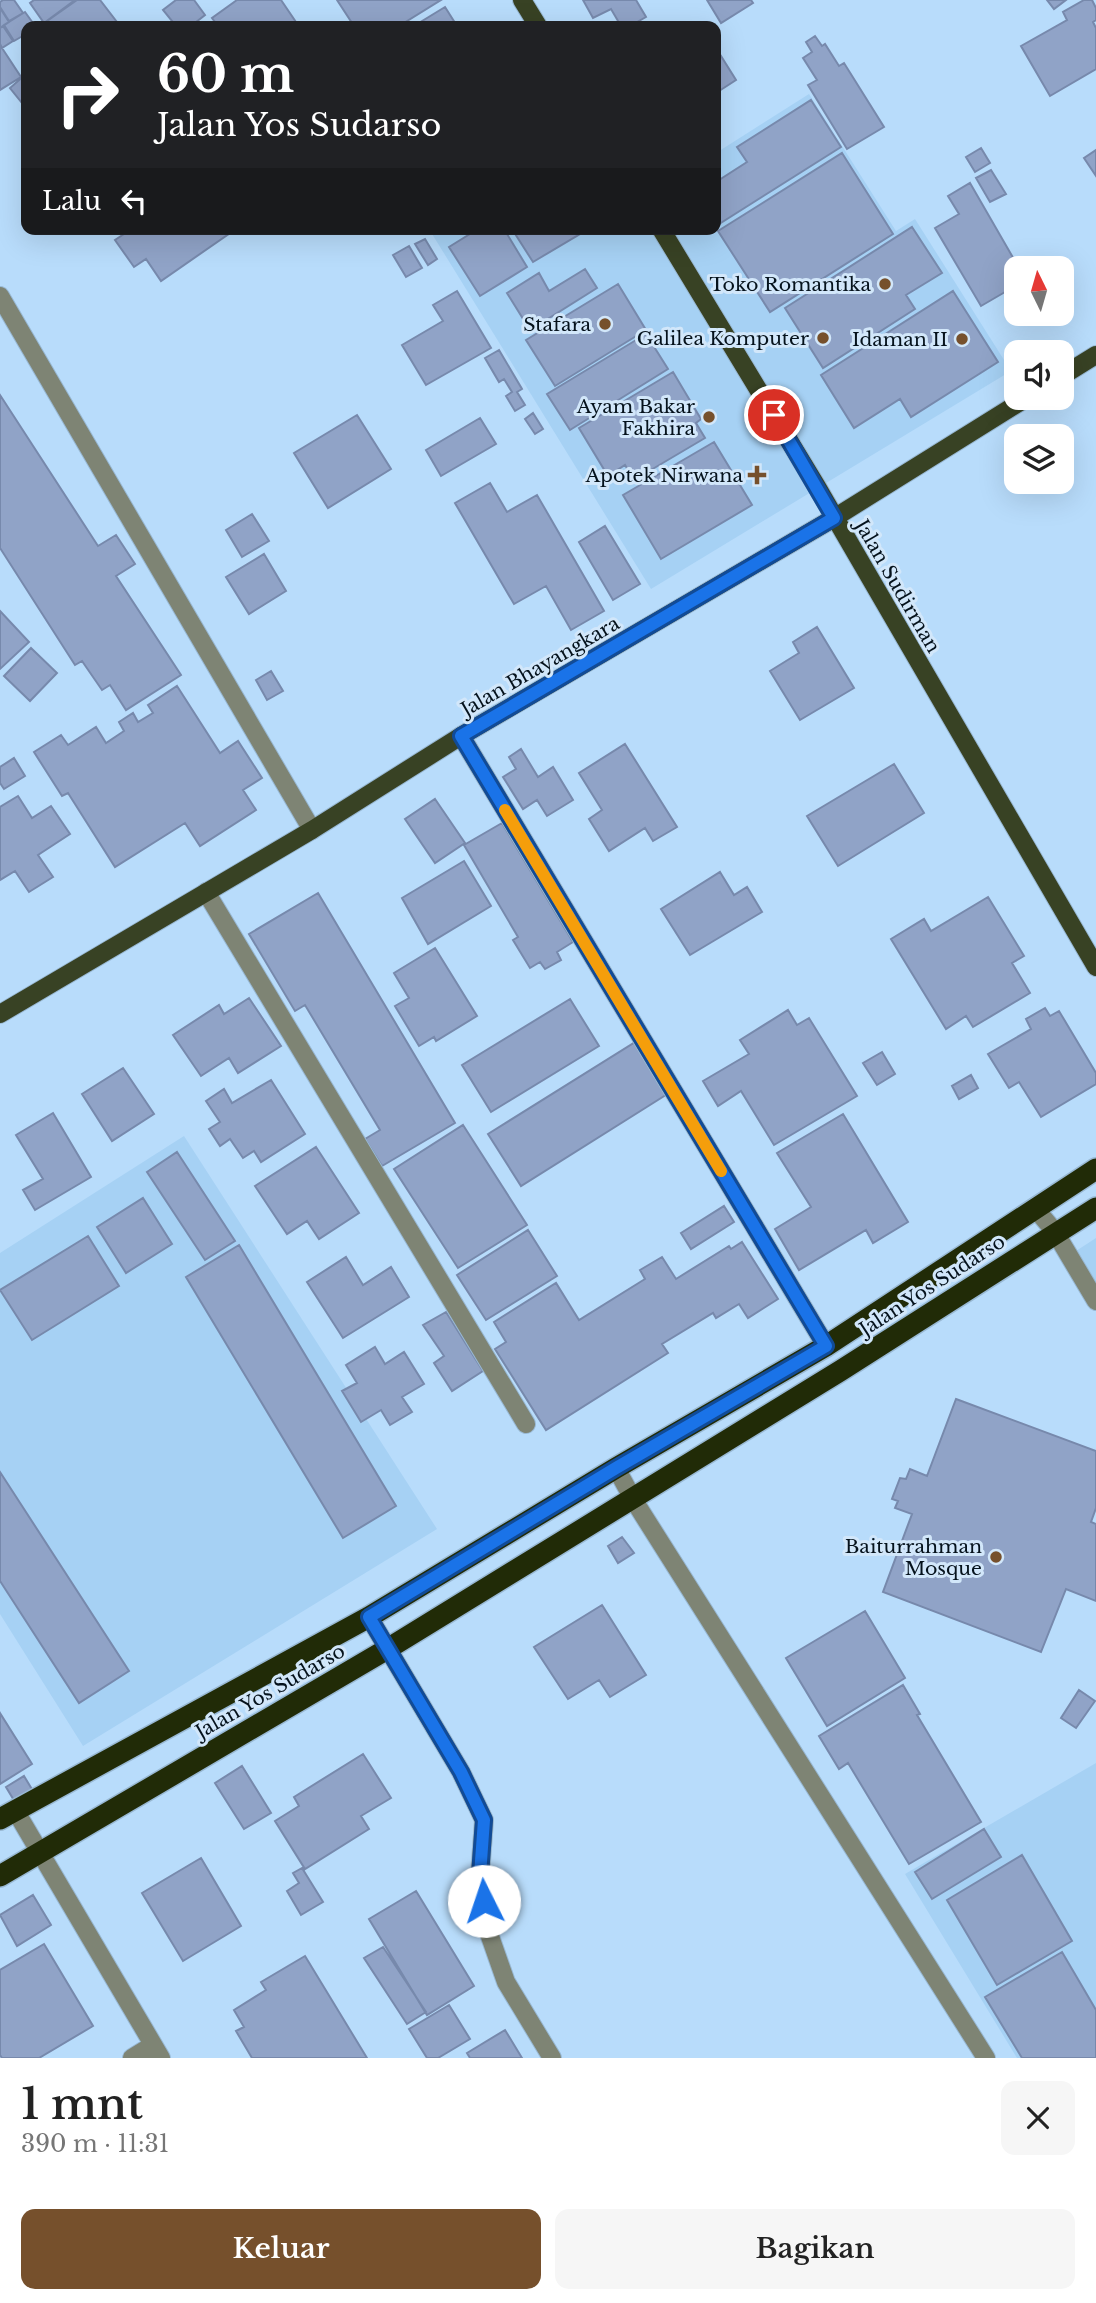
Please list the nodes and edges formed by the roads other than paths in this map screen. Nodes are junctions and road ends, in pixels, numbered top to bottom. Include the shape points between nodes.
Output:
1 (522, 0) edge
2 (534, 21) edge
3 (665, 235) edge
4 (0, 296) edge
5 (1096, 355) edge
6 (1074, 369) edge
7 (1007, 410) edge
8 (834, 518) junction
9 (461, 736) junction
10 (312, 830) junction
11 (206, 892) junction
12 (1096, 967) edge
13 (0, 1014) edge
14 (1096, 1169) edge
15 (1035, 1208) junction
16 (1096, 1208) edge
17 (1055, 1232) junction
18 (1096, 1301) edge
19 (826, 1346) junction
20 (526, 1424) dead end
21 (616, 1468) junction
22 (633, 1499) junction
23 (369, 1617) junction
24 (389, 1648) junction
25 (7, 1815) edge
26 (40, 1852) junction
27 (0, 1876) edge
28 (157, 2051) edge
29 (132, 2058) edge
30 (552, 2058) edge
31 (986, 2058) edge

1 - 2 main road
3 - 8 main road, Jalan Sudirman
4 - 10 street
5 - 6 main road
7 - 8 main road, Jalan Bhayangkara
8 - 9 main road, Jalan Bhayangkara
8 - 12 main road, Jalan Sudirman
9 - 10 main road, Jalan Bhayangkara
9 - 19 street
10 - 11 main road, Jalan Bhayangkara
11 - 13 main road, Jalan Bhayangkara
11 - 20 street
14 - 15 highway, Jalan Yos Sudarso
15 - 17 street
15 - 19 highway, Jalan Yos Sudarso
16 - 17 highway, Jalan Yos Sudarso
17 - 18 street
17 - 22 highway, Jalan Yos Sudarso
19 - 21 highway, Jalan Yos Sudarso
21 - 22 street
21 - 23 highway, Jalan Yos Sudarso
22 - 24 highway, Jalan Yos Sudarso
22 - 31 street
23 - 24 street
23 - 25 highway, Jalan Yos Sudarso
24 - 26 highway, Jalan Yos Sudarso
24 - 30 street via 484,1820 480,1875 487,1928 506,1982
25 - 26 street
26 - 27 highway, Jalan Yos Sudarso
26 - 28 street
28 - 29 street

